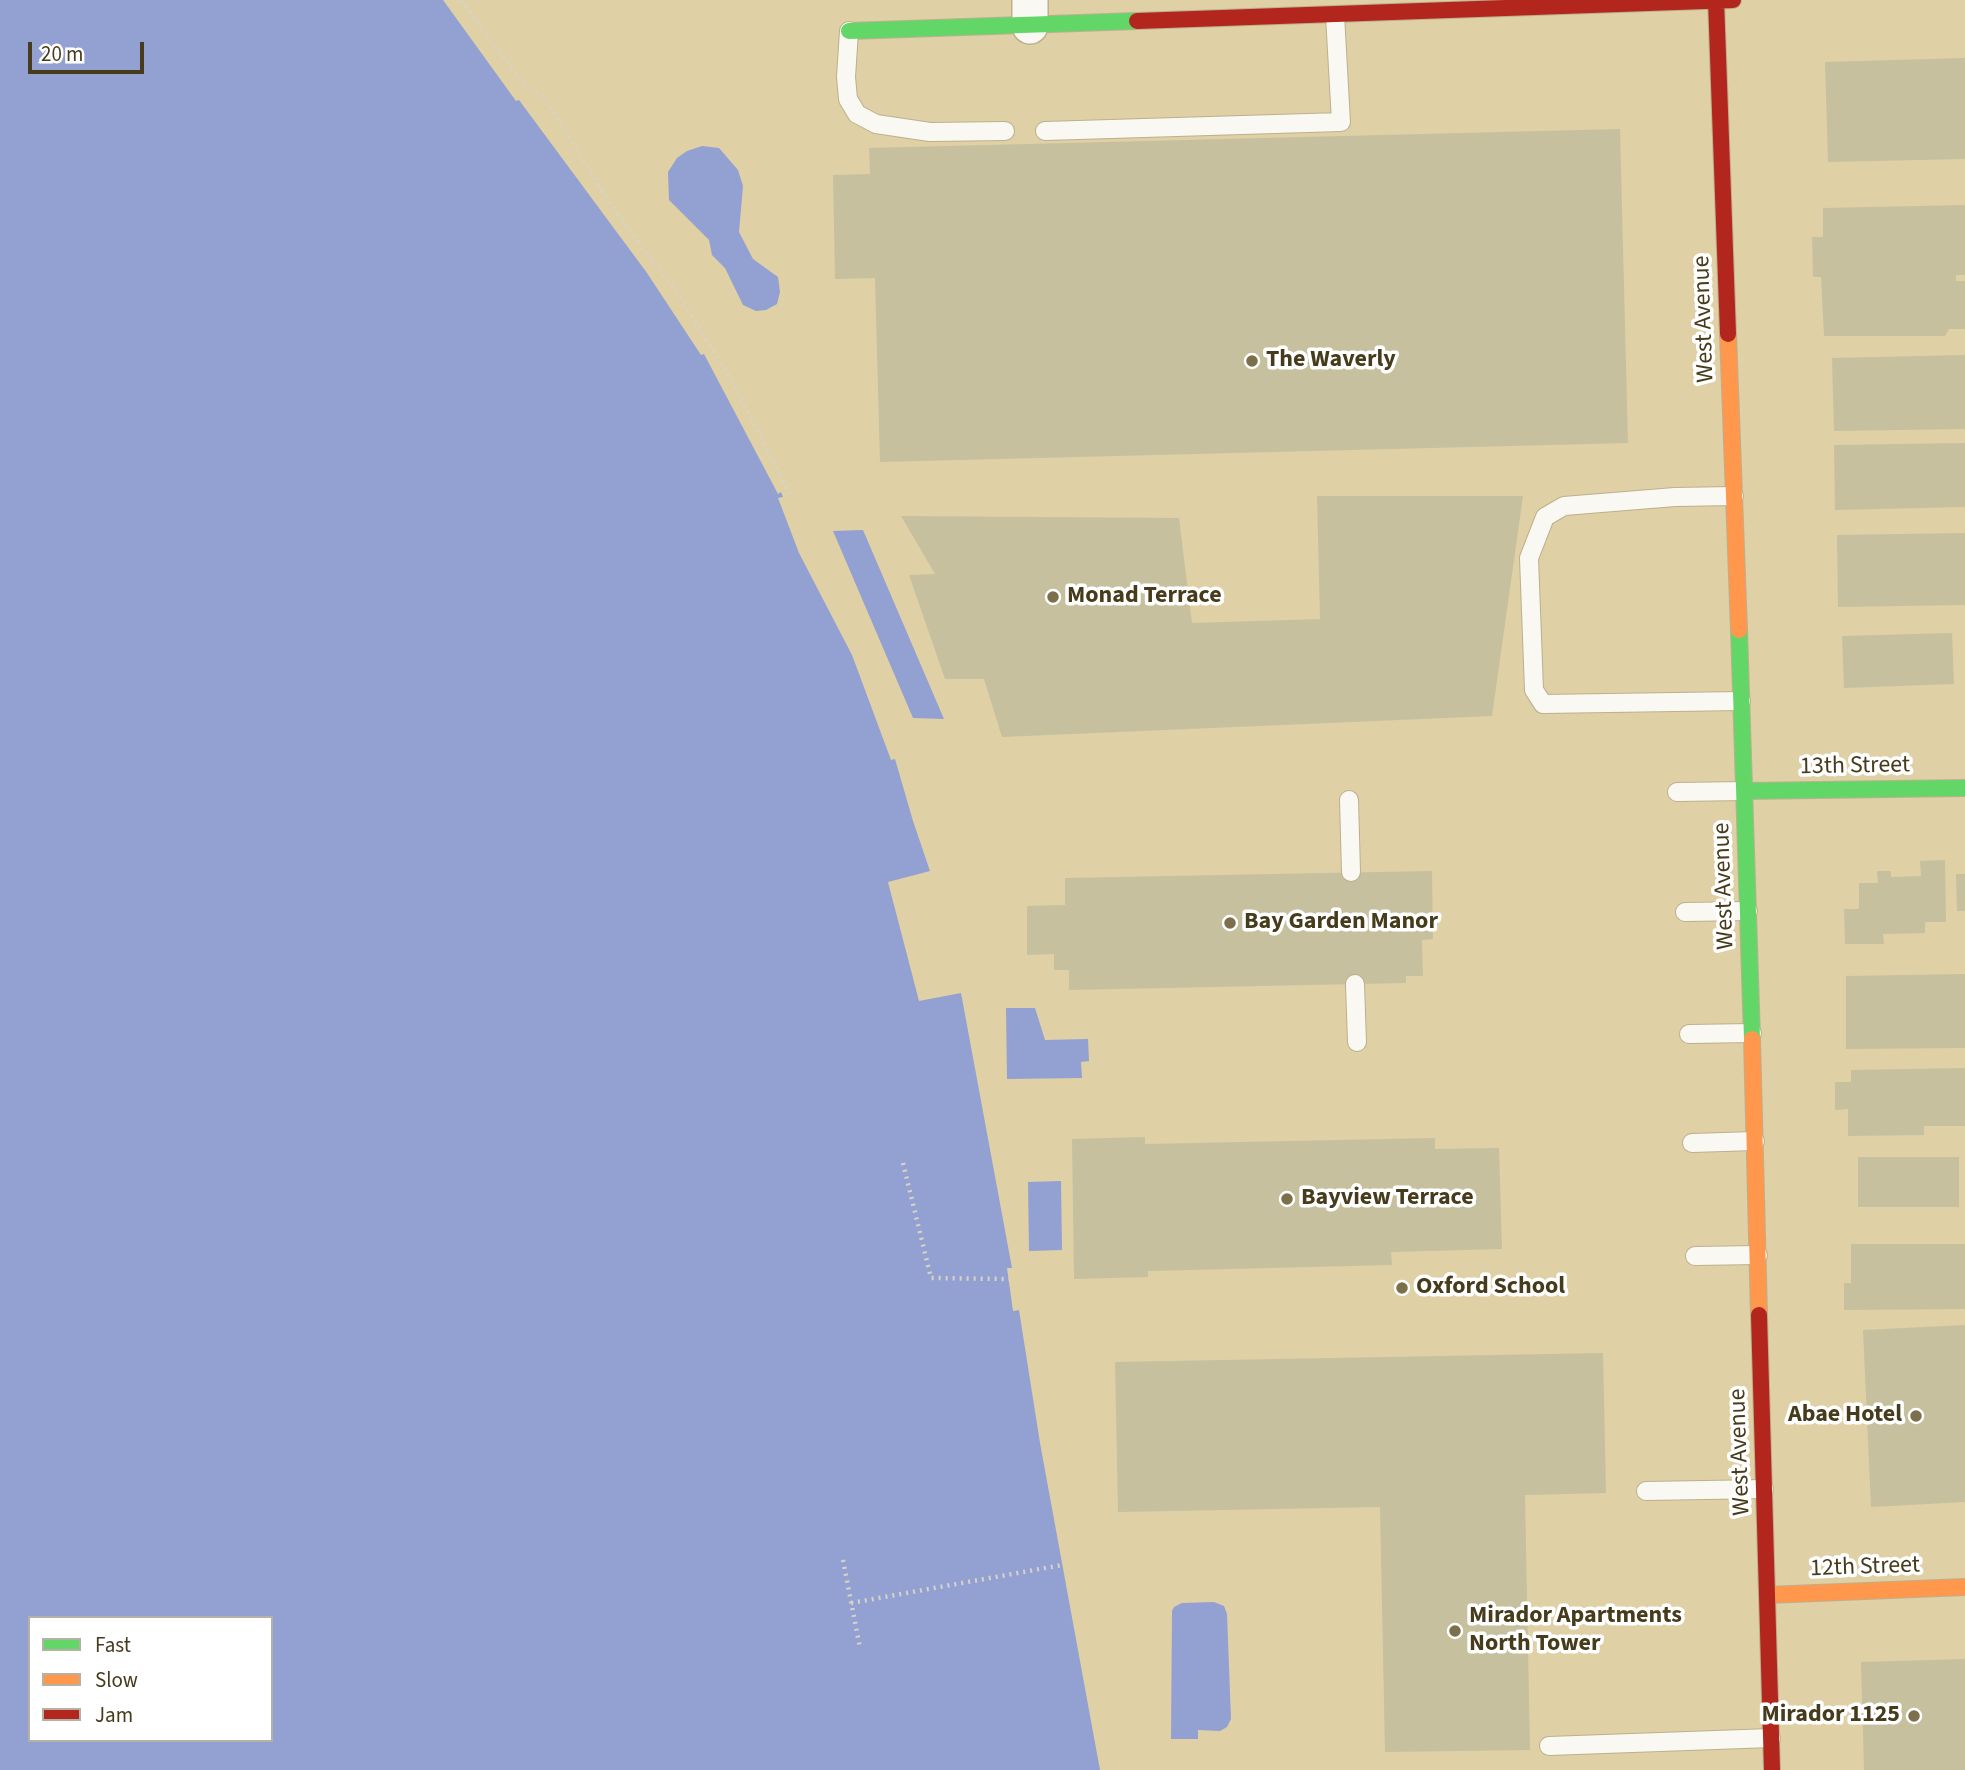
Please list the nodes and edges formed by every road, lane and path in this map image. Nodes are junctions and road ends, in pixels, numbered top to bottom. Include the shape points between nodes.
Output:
1 (461, 0) edge
2 (1716, 0) edge
3 (1733, 0) edge
4 (1030, 13) edge
5 (1335, 15) junction
6 (849, 31) joint
7 (1005, 131) dead end
8 (1045, 131) dead end
9 (791, 496) dead end
10 (1734, 496) junction
11 (1741, 701) junction
12 (1965, 788) edge
13 (1745, 791) junction
14 (1677, 792) dead end
15 (1349, 800) dead end
16 (1351, 872) dead end
17 (1748, 911) junction
18 (1685, 912) dead end
19 (1355, 984) dead end
20 (1752, 1033) junction
21 (1689, 1034) dead end
22 (1357, 1042) dead end
23 (1755, 1142) junction
24 (1692, 1143) dead end
25 (903, 1163) dead end
26 (1758, 1255) junction
27 (1695, 1256) dead end
28 (1009, 1279) dead end
29 (1765, 1489) junction
30 (1646, 1491) dead end
31 (842, 1560) dead end
32 (1062, 1565) dead end
33 (1965, 1587) edge
34 (1767, 1595) junction
35 (851, 1603) junction
36 (860, 1648) dead end
37 (1771, 1738) junction
38 (1549, 1746) dead end
39 (1772, 1770) edge

1 - 9 path via 521,81 545,98 607,199 682,300 728,374
2 - 3 street
2 - 5 street
2 - 10 street, West Avenue
4 - 5 street
4 - 6 street
5 - 8 lane via 1341,129
6 - 7 lane via 848,99 857,114 876,124 930,132
10 - 11 street, West Avenue
10 - 11 lane via 1564,506 1545,517 1529,558 1534,690 1543,704
11 - 13 street, West Avenue
12 - 13 street, 13th Street
13 - 14 lane
13 - 17 street, West Avenue
15 - 16 lane
17 - 18 lane
17 - 20 street, West Avenue
19 - 22 lane
20 - 21 lane
20 - 23 street, West Avenue
23 - 24 lane
23 - 26 street, West Avenue
25 - 28 path via 931,1278
26 - 27 lane
26 - 29 street, West Avenue
29 - 30 lane
29 - 34 street, West Avenue
31 - 35 path
32 - 35 path
33 - 34 street, 12th Street
34 - 37 street, West Avenue
35 - 36 path
37 - 38 lane
37 - 39 street, West Avenue

